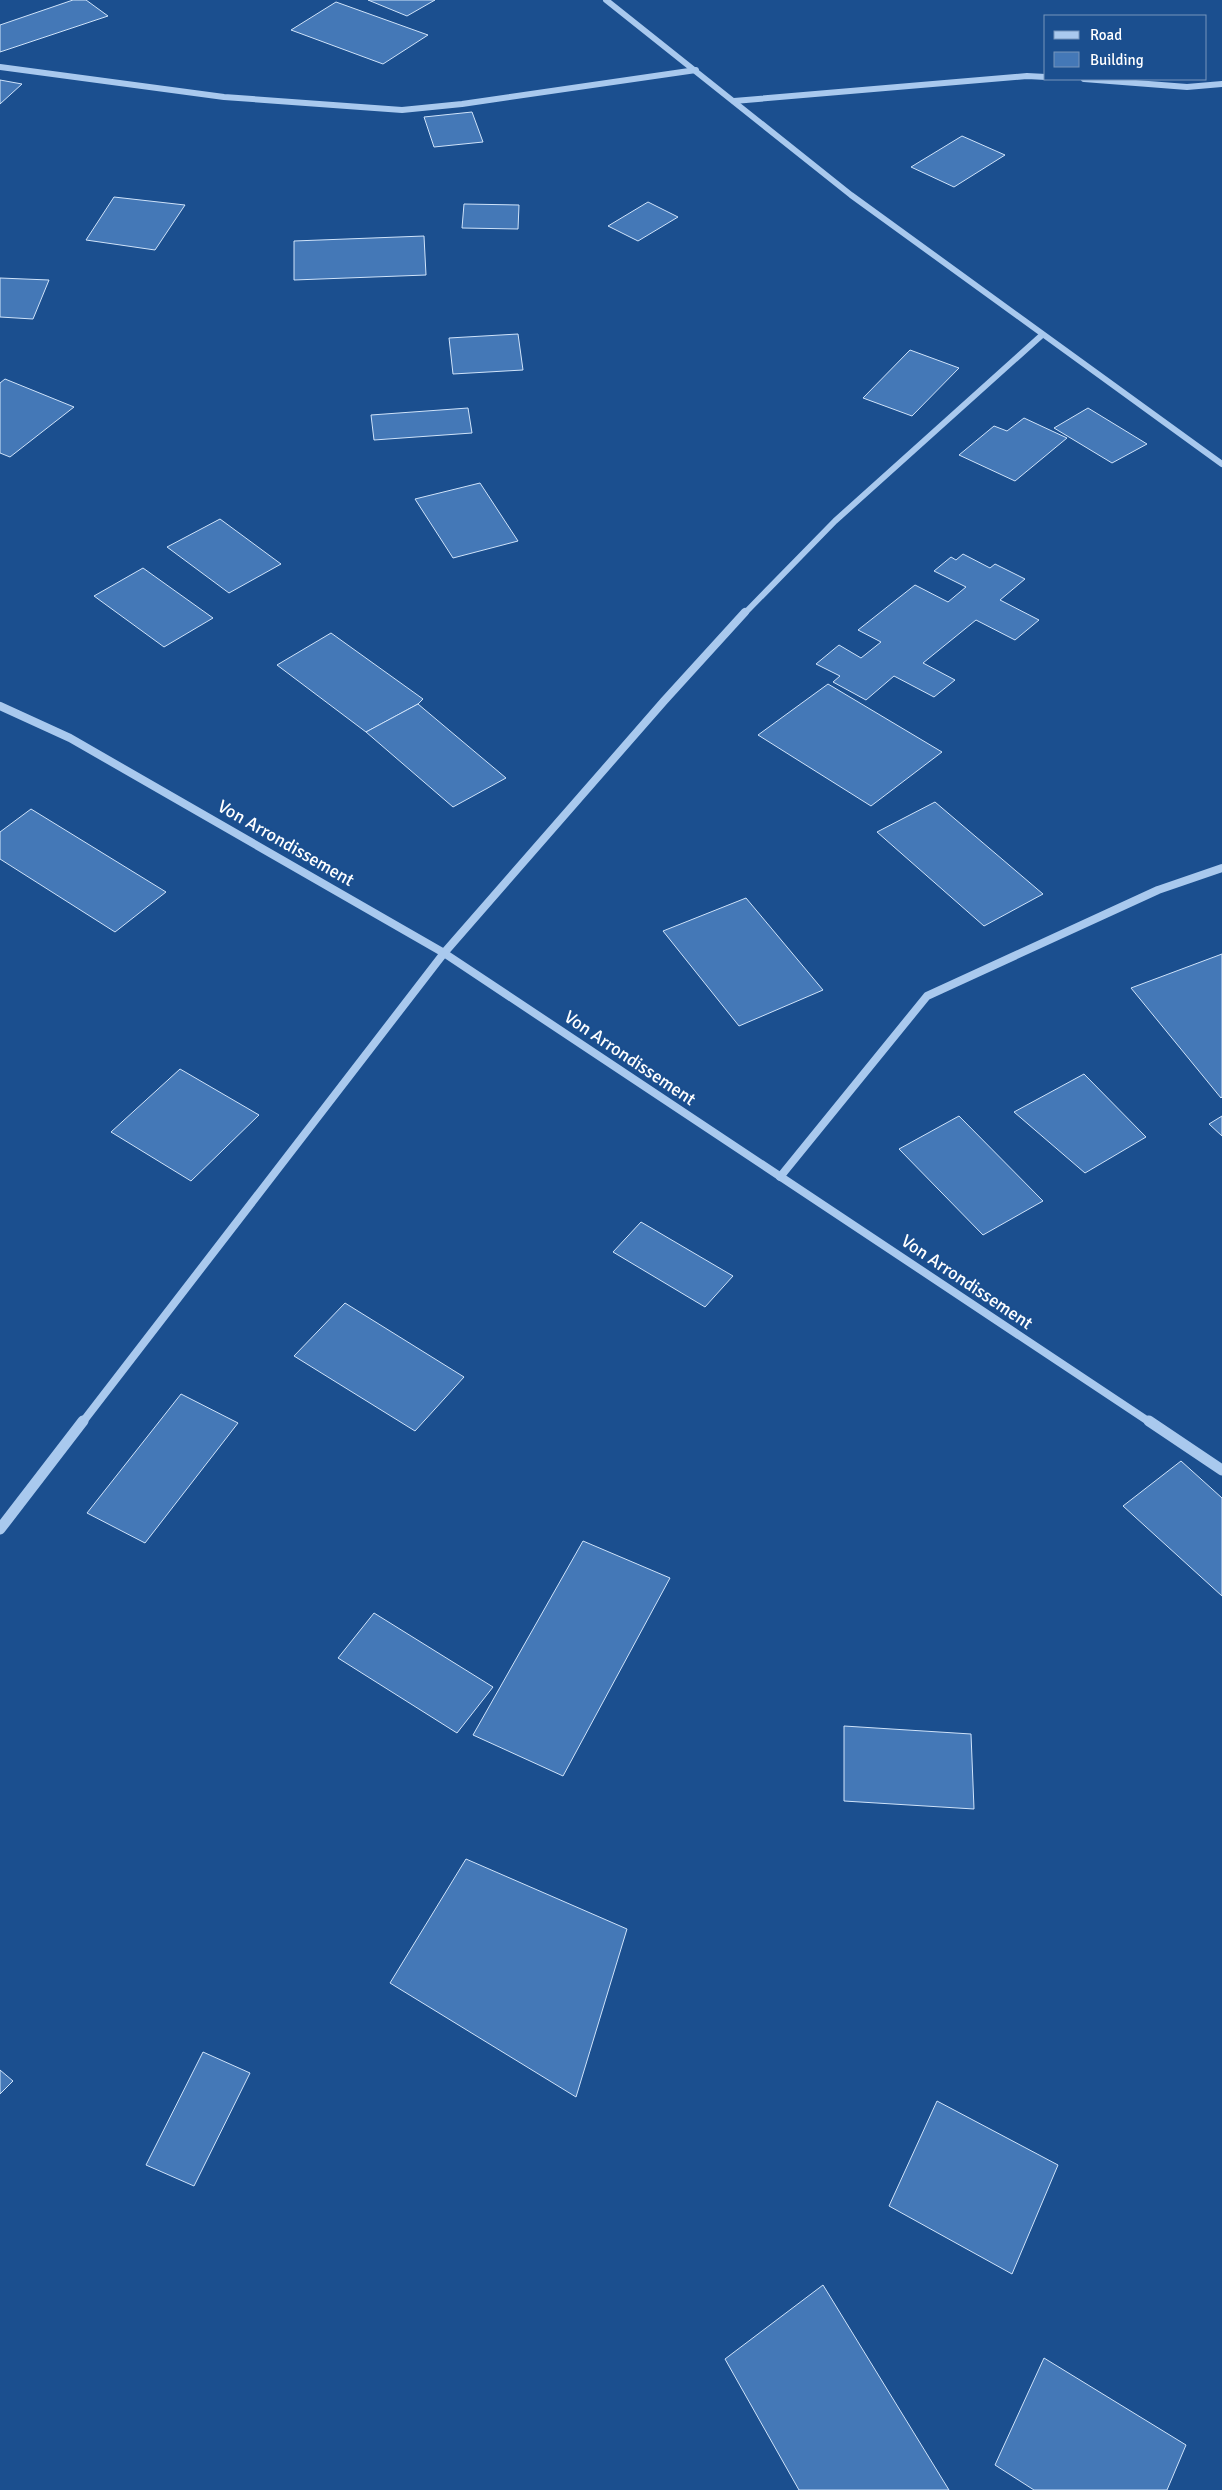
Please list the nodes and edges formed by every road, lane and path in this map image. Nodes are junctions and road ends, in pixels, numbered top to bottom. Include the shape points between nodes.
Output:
1 (606, 0) edge
2 (0, 67) edge
3 (696, 70) junction
4 (1044, 77) edge
5 (1097, 80) edge
6 (1222, 84) edge
7 (734, 101) junction
8 (1042, 335) junction
9 (1222, 464) edge
10 (0, 706) edge
11 (1222, 868) edge
12 (444, 953) junction
13 (780, 1177) junction
14 (1222, 1470) edge
15 (0, 1529) edge

1 - 3 street
2 - 3 street via 224,97 402,110
3 - 7 street
4 - 7 street via 862,88
5 - 6 street via 1188,87
7 - 8 street via 851,195
8 - 9 street
8 - 12 street via 835,521 747,610
10 - 12 street, Von Arrondissement via 70,738
11 - 13 street via 1158,890 928,996
12 - 13 street, Von Arrondissement
12 - 15 street
13 - 14 street, Von Arrondissement

